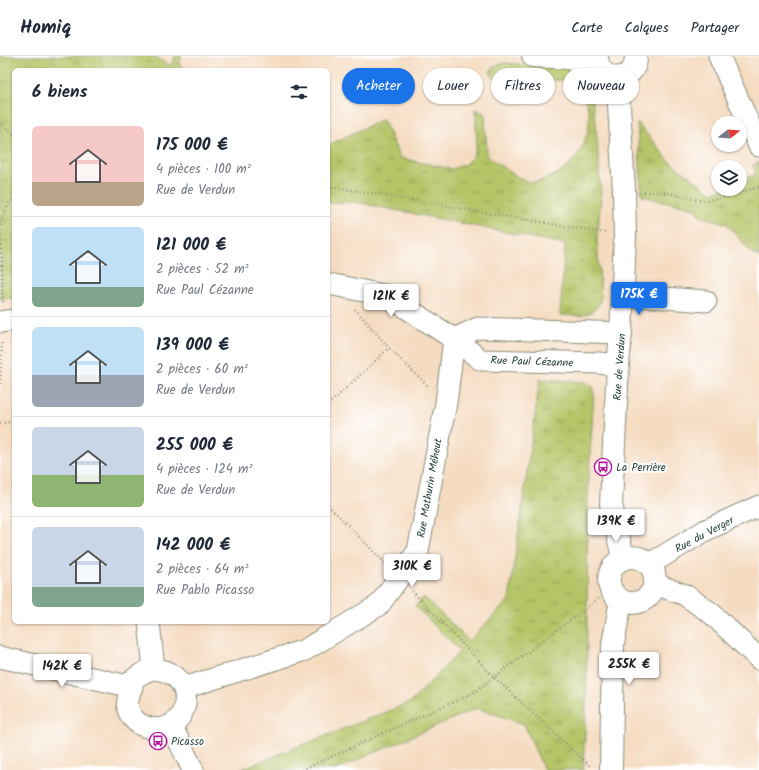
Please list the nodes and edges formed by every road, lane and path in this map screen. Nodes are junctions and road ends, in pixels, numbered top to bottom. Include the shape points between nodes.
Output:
1 (533, 56) edge
2 (636, 56) edge
3 (719, 56) edge
4 (597, 57) edge
5 (601, 68) edge
6 (633, 68) edge
7 (619, 104) edge
8 (0, 122) edge
9 (12, 132) edge
10 (759, 146) edge
11 (330, 186) edge
12 (759, 188) edge
13 (624, 190) junction
14 (12, 201) edge
15 (625, 236) junction
16 (330, 285) edge
17 (623, 295) junction
18 (706, 301) dead end
19 (354, 308) dead end
20 (6, 321) edge
21 (621, 333) junction
22 (454, 338) junction
23 (389, 348) junction
24 (618, 365) junction
25 (0, 384) edge
26 (330, 403) edge
27 (446, 403) junction
28 (12, 422) edge
29 (0, 423) edge
30 (759, 506) edge
31 (624, 558) junction
32 (652, 574) junction
33 (616, 594) junction
34 (149, 624) edge
35 (0, 657) edge
36 (759, 659) edge
37 (154, 669) junction
38 (494, 677) junction
39 (132, 687) junction
40 (184, 688) junction
41 (171, 725) junction
42 (306, 769) edge
43 (193, 770) edge
44 (302, 770) edge
45 (594, 770) edge
46 (611, 770) edge

1 - 4 street
2 - 6 street
3 - 10 street
4 - 5 street
7 - 13 street, Rue de Verdun
8 - 9 path
11 - 15 path
12 - 13 path via 703,201 663,192
13 - 15 street, Rue de Verdun
14 - 20 path via 0,222
15 - 17 street, Rue de Verdun
16 - 22 street, Rue Paul Cézanne via 388,296
17 - 18 street
17 - 21 street, Rue de Verdun
19 - 23 path
20 - 25 path
21 - 22 street via 478,328
21 - 24 street, Rue de Verdun
22 - 24 street, Rue Paul Cézanne via 481,360
22 - 27 street, Rue Mathurin Méheut
23 - 26 path
23 - 27 path
24 - 31 street, Rue de Verdun via 611,504
27 - 40 street, Rue Mathurin Méheut via 418,551 379,605 306,650
28 - 29 path
30 - 32 street, Rue du Verger via 706,530
31 - 32 street via 638,557
31 - 33 street via 617,562 610,575 610,582
32 - 33 street via 652,591 642,601 628,602
32 - 36 street via 711,613
33 - 38 path
33 - 46 street
34 - 37 street
35 - 39 street
37 - 39 street via 138,676 131,682
37 - 40 street via 172,674
38 - 42 path via 473,693
38 - 45 path
39 - 41 street via 126,701 134,719 152,729 162,729
40 - 41 street via 186,701 183,713
41 - 43 street
42 - 44 path

